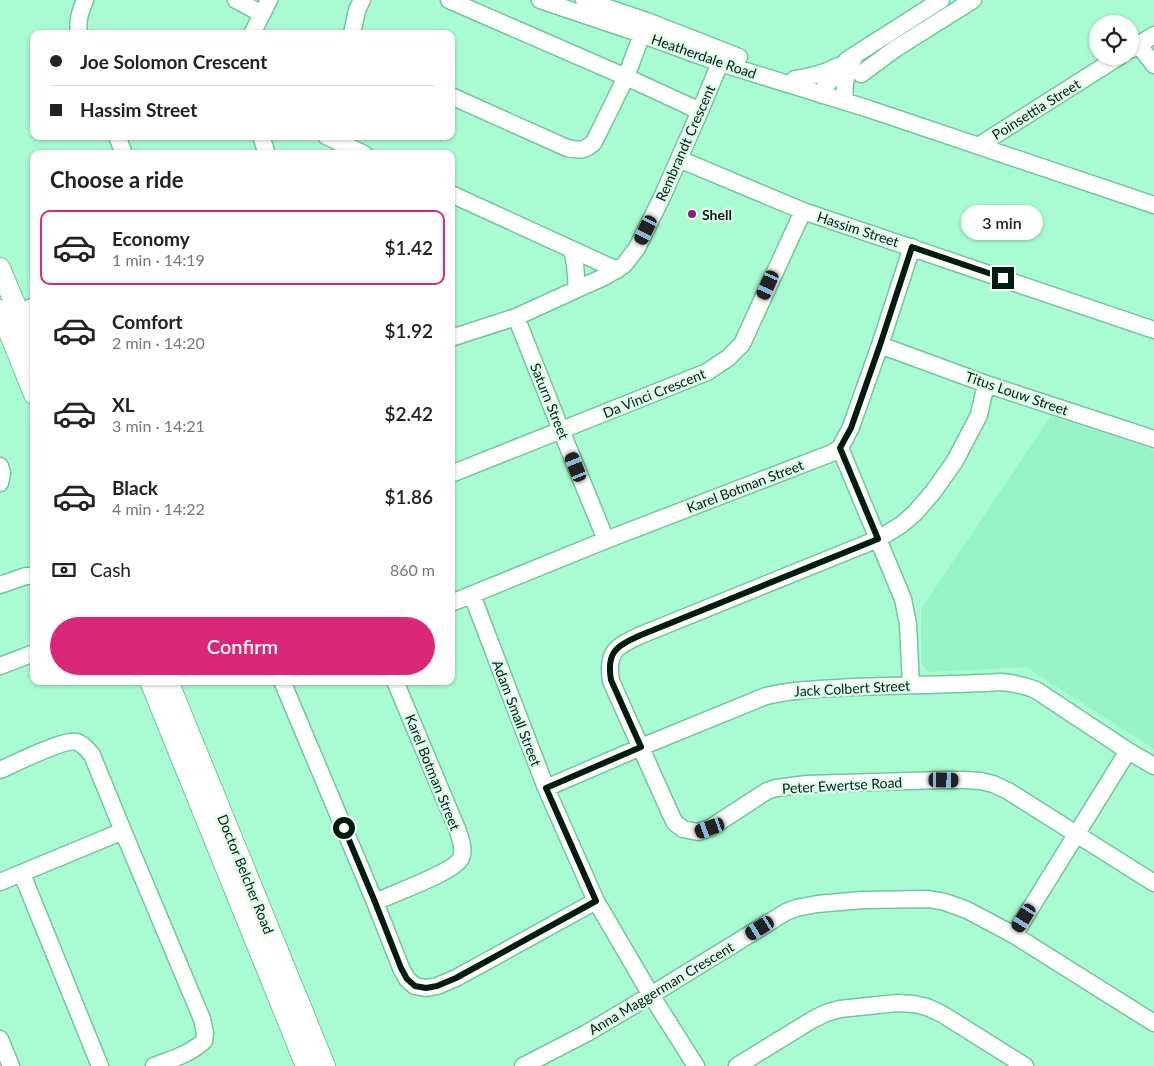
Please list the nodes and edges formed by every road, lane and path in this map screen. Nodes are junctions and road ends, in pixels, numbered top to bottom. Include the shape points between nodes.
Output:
1 (85, 0) edge
2 (236, 0) edge
3 (362, 0) edge
4 (449, 0) edge
5 (540, 0) edge
6 (548, 0) edge
7 (941, 0) edge
8 (973, 0) edge
9 (590, 2) edge
10 (265, 7) edge
11 (566, 9) junction
12 (640, 29) junction
13 (79, 30) edge
14 (254, 30) edge
15 (353, 30) edge
16 (1154, 35) edge
17 (1139, 44) edge
18 (1139, 51) edge
19 (852, 57) junction
20 (725, 59) junction
21 (1154, 64) edge
22 (1106, 65) edge
23 (861, 74) dead end
24 (626, 77) junction
25 (795, 79) junction
26 (823, 92) junction
27 (455, 98) edge
28 (845, 98) junction
29 (869, 109) junction
30 (700, 111) junction
31 (334, 140) edge
32 (978, 146) junction
33 (356, 150) edge
34 (679, 159) junction
35 (455, 196) edge
36 (1154, 205) edge
37 (803, 211) junction
38 (912, 247) junction
39 (572, 250) junction
40 (0, 268) edge
41 (617, 270) junction
42 (577, 289) junction
43 (11, 313) edge
44 (516, 317) junction
45 (1152, 325) edge
46 (455, 337) edge
47 (30, 344) edge
48 (880, 345) junction
49 (30, 380) edge
50 (986, 384) junction
51 (561, 430) junction
52 (1154, 439) edge
53 (840, 448) junction
54 (0, 466) edge
55 (455, 472) edge
56 (0, 483) edge
57 (878, 539) junction
58 (606, 540) junction
59 (30, 576) edge
60 (0, 585) edge
61 (472, 595) junction
62 (455, 601) edge
63 (30, 655) edge
64 (0, 666) edge
65 (152, 685) edge
66 (170, 685) edge
67 (284, 685) edge
68 (397, 685) edge
69 (911, 685) junction
70 (641, 747) junction
71 (1128, 751) junction
72 (1154, 766) edge
73 (0, 770) edge
74 (546, 788) junction
75 (122, 831) junction
76 (1077, 834) junction
77 (22, 874) junction
78 (0, 882) edge
79 (1154, 883) edge
80 (596, 901) junction
81 (375, 902) junction
82 (1014, 935) junction
83 (651, 995) junction
84 (1154, 1023) edge
85 (0, 1039) edge
86 (7, 1065) edge
87 (100, 1066) edge
88 (154, 1066) edge
89 (306, 1066) edge
90 (325, 1066) edge
91 (523, 1066) edge
92 (696, 1066) edge
93 (737, 1066) edge
94 (1024, 1066) edge

1 - 13 street
2 - 10 street
3 - 15 street
4 - 24 street
5 - 11 street, Heatherdale Road
6 - 11 street
7 - 19 street
8 - 23 street
9 - 12 street via 632,28
10 - 14 street
11 - 12 street, Heatherdale Road
12 - 20 street, Heatherdale Road
12 - 20 street, Heatherdale Road via 700,42
12 - 24 street
16 - 17 street
18 - 21 street
19 - 25 street via 822,74
19 - 26 street via 833,76
19 - 28 street via 844,84
20 - 25 street, Heatherdale Road
20 - 26 street, Heatherdale Road
20 - 30 street, Rembrandt Crescent
22 - 32 street, Poinsettia Street
24 - 27 street via 594,142 579,150 566,148
24 - 30 street
25 - 26 street, Heatherdale Road
26 - 28 street, Heatherdale Road
26 - 29 street, Heatherdale Road
28 - 29 street, Heatherdale Road
29 - 32 street, Heatherdale Road
30 - 34 street, Rembrandt Crescent
31 - 33 street
32 - 36 street, Heatherdale Road
34 - 37 street, Hassim Street
34 - 41 street, Rembrandt Crescent via 637,248
35 - 39 street
37 - 38 street, Hassim Street
37 - 51 street, Da Vinci Crescent via 742,344 728,358 707,372
38 - 45 street, Hassim Street
38 - 48 street
39 - 41 street
39 - 42 street
40 - 43 main road
41 - 42 street, Rembrandt Crescent
42 - 44 street, Rembrandt Crescent
43 - 47 main road
43 - 49 main road
44 - 46 street, Rembrandt Crescent
44 - 51 street, Saturn Street
48 - 50 street, Titus Louw Street
48 - 53 street via 851,428
50 - 52 street, Titus Louw Street
50 - 57 street, Peter Ewertse Road via 979,415 955,462 915,513
51 - 55 street, Da Vinci Crescent
51 - 58 street, Saturn Street
53 - 57 street
53 - 58 street, Karel Botman Street
54 - 56 street
57 - 69 street via 906,609
57 - 70 street, Peter Ewertse Road via 641,635 618,648 610,660 611,680
58 - 61 street, Karel Botman Street
59 - 60 street
61 - 62 street, Karel Botman Street
61 - 74 street, Adam Small Street
63 - 64 street
65 - 89 main road, Doctor Belcher Road
66 - 90 main road, Doctor Belcher Road
67 - 81 street
68 - 81 street, Karel Botman Street via 458,831 462,853 461,859 450,869
69 - 70 street, Jack Colbert Street via 806,689 766,696
69 - 71 street, Jack Colbert Street via 1001,682 1026,686
70 - 74 street, Jack Colbert Street
70 - 76 street, Peter Ewertse Road via 676,823 690,831 710,828 776,788 807,784 944,780 993,784
71 - 72 street, Jack Colbert Street
71 - 76 street
73 - 75 street via 63,743 79,742 92,755
74 - 80 street, Adam Small Street
75 - 77 street
75 - 88 street via 204,1026 204,1041 189,1052
76 - 79 street, Peter Ewertse Road
76 - 82 street
77 - 78 street
77 - 87 street
80 - 81 street via 456,978 426,988 415,986 407,979
80 - 83 street, Adam Small Street
82 - 83 street, Anna Maggerman Crescent via 967,910 929,899 817,904 786,912
82 - 84 street, Anna Maggerman Crescent
83 - 91 street, Anna Maggerman Crescent
83 - 92 street, Adam Small Street
85 - 86 street
93 - 94 street via 826,1013 840,1008 897,1003 914,1004 942,1014

